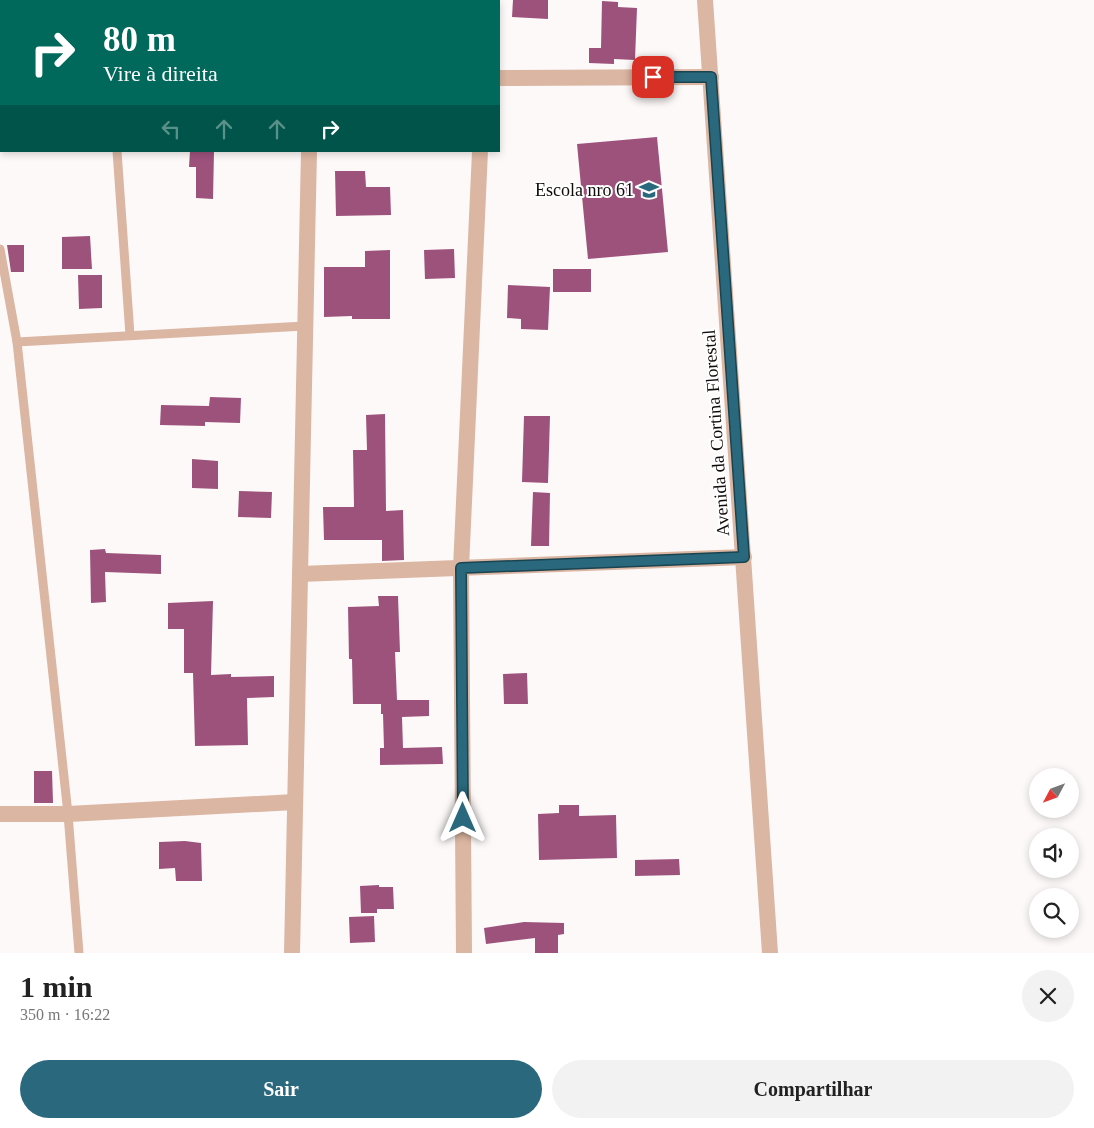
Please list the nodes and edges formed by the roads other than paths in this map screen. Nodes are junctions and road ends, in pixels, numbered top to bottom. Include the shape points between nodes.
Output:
1 (705, 0) edge
2 (711, 77) junction
3 (500, 78) edge
4 (117, 152) edge
5 (309, 152) edge
6 (480, 152) edge
7 (0, 249) edge
8 (305, 326) junction
9 (130, 336) junction
10 (17, 342) junction
11 (744, 557) junction
12 (461, 568) junction
13 (300, 574) junction
14 (295, 802) junction
15 (0, 814) edge
16 (68, 814) junction
17 (79, 953) edge
18 (292, 953) edge
19 (464, 953) edge
20 (770, 953) edge

1 - 2 street, Avenida da Cortina Florestal
2 - 3 street
2 - 11 street, Avenida da Cortina Florestal
4 - 9 lane
5 - 8 street
6 - 12 street
7 - 10 lane
8 - 9 lane
8 - 13 street
9 - 10 lane
10 - 16 lane
11 - 12 street
11 - 20 street, Avenida da Cortina Florestal
12 - 13 street
12 - 19 street
13 - 14 street
14 - 16 street
14 - 18 street
15 - 16 street
16 - 17 lane

